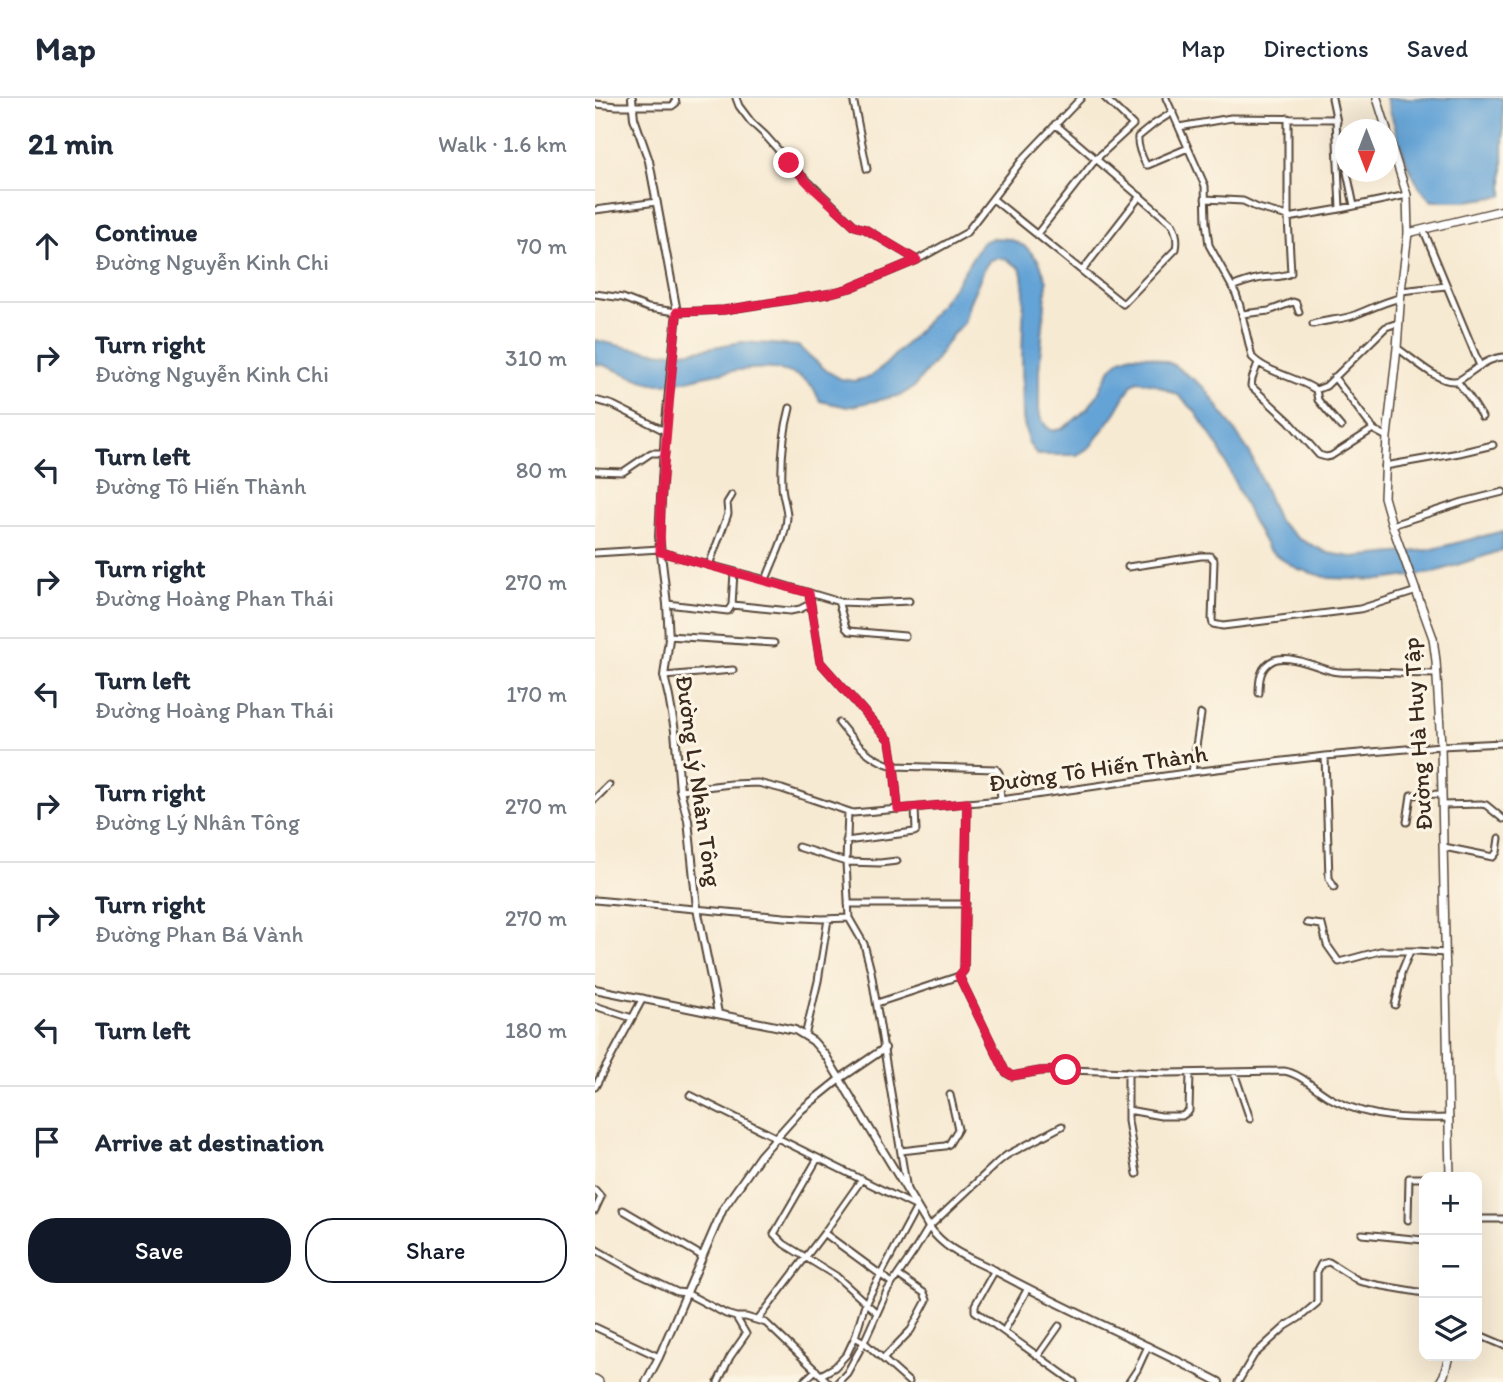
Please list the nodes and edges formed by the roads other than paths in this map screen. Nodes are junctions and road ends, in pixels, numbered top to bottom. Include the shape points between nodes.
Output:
1 (675, 98) edge
2 (736, 98) edge
3 (853, 98) edge
4 (1081, 98) edge
5 (1105, 98) edge
6 (1166, 98) edge
7 (1332, 98) edge
8 (1377, 98) edge
9 (632, 102) edge
10 (595, 104) edge
11 (1173, 112) junction
12 (1288, 118) junction
13 (1336, 119) joint
14 (1383, 119) edge
15 (1055, 124) junction
16 (1178, 127) junction
17 (1188, 148) junction
18 (1096, 159) junction
19 (1398, 166) edge
20 (867, 169) dead end
21 (1339, 182) edge
22 (1349, 182) edge
23 (1407, 195) junction
24 (1140, 196) junction
25 (993, 199) junction
26 (1205, 200) junction
27 (657, 202) junction
28 (1354, 206) junction
29 (1340, 209) junction
30 (595, 210) edge
31 (1503, 210) edge
32 (1288, 217) junction
33 (1424, 230) junction
34 (1408, 233) junction
35 (1037, 234) junction
36 (917, 260) junction
37 (1082, 271) junction
38 (1446, 286) junction
39 (1232, 288) junction
40 (595, 294) edge
41 (1400, 294) junction
42 (677, 312) junction
43 (1299, 312) dead end
44 (1242, 313) junction
45 (1398, 323) junction
46 (1313, 324) dead end
47 (1397, 348) junction
48 (1503, 357) edge
49 (1258, 363) junction
50 (1480, 366) junction
51 (1334, 377) junction
52 (1457, 381) junction
53 (1316, 390) junction
54 (595, 400) edge
55 (790, 408) dead end
56 (1482, 417) dead end
57 (1341, 427) dead end
58 (1373, 429) junction
59 (666, 431) junction
60 (1387, 438) junction
61 (1493, 445) dead end
62 (665, 453) junction
63 (1385, 466) junction
64 (595, 471) edge
65 (1503, 492) edge
66 (732, 495) dead end
67 (1392, 525) junction
68 (660, 551) junction
69 (595, 553) edge
70 (709, 565) junction
71 (1128, 567) dead end
72 (734, 572) junction
73 (766, 580) junction
74 (1417, 591) junction
75 (809, 593) junction
76 (838, 601) junction
77 (909, 601) dead end
78 (667, 604) junction
79 (810, 604) junction
80 (732, 605) junction
81 (668, 636) junction
82 (905, 636) dead end
83 (774, 643) dead end
84 (733, 670) dead end
85 (1437, 674) junction
86 (664, 676) junction
87 (1259, 693) dead end
88 (1201, 715) dead end
89 (839, 723) dead end
90 (1503, 743) edge
91 (1441, 746) junction
92 (1325, 756) junction
93 (894, 766) junction
94 (1192, 772) junction
95 (609, 785) dead end
96 (680, 790) junction
97 (1442, 794) junction
98 (595, 799) edge
99 (1001, 800) junction
100 (967, 803) junction
101 (1442, 805) junction
102 (915, 808) junction
103 (898, 809) junction
104 (848, 812) junction
105 (1503, 819) edge
106 (1407, 822) dead end
107 (1499, 838) dead end
108 (846, 841) junction
109 (798, 847) dead end
110 (1444, 848) junction
111 (897, 861) dead end
112 (846, 862) junction
113 (1334, 887) dead end
114 (595, 900) edge
115 (848, 904) junction
116 (966, 904) junction
117 (697, 908) junction
118 (849, 918) junction
119 (828, 919) junction
120 (1307, 923) dead end
121 (1410, 951) junction
122 (1445, 953) junction
123 (959, 976) junction
124 (595, 989) edge
125 (643, 998) junction
126 (877, 1003) junction
127 (1395, 1005) dead end
128 (595, 1006) edge
129 (718, 1013) junction
130 (632, 1018) junction
131 (805, 1036) junction
132 (885, 1048) junction
133 (1128, 1071) junction
134 (1234, 1072) junction
135 (1191, 1073) junction
136 (841, 1078) junction
137 (595, 1087) edge
138 (690, 1095) dead end
139 (950, 1095) dead end
140 (1128, 1110) junction
141 (1449, 1118) junction
142 (1250, 1119) dead end
143 (1062, 1126) dead end
144 (776, 1138) junction
145 (901, 1151) junction
146 (818, 1158) junction
147 (1450, 1172) edge
148 (1137, 1174) dead end
149 (1419, 1178) edge
150 (862, 1179) junction
151 (595, 1190) edge
152 (907, 1190) junction
153 (917, 1207) junction
154 (595, 1210) edge
155 (623, 1210) dead end
156 (1482, 1219) edge
157 (1503, 1219) edge
158 (1408, 1220) dead end
159 (929, 1227) junction
160 (824, 1233) junction
161 (1362, 1234) dead end
162 (1419, 1240) edge
163 (595, 1249) edge
164 (702, 1256) junction
165 (807, 1257) junction
166 (995, 1270) junction
167 (881, 1275) junction
168 (898, 1275) junction
169 (892, 1283) junction
170 (1028, 1288) junction
171 (1419, 1292) edge
172 (686, 1293) junction
173 (865, 1304) junction
174 (877, 1314) junction
175 (736, 1317) junction
176 (758, 1320) junction
177 (1059, 1326) dead end
178 (595, 1327) edge
179 (1004, 1331) junction
180 (1503, 1334) edge
181 (1482, 1336) edge
182 (855, 1337) junction
183 (863, 1342) junction
184 (1501, 1344) edge
185 (1147, 1346) junction
186 (1038, 1356) junction
187 (659, 1357) junction
188 (883, 1359) junction
189 (1448, 1361) edge
190 (818, 1373) junction
191 (646, 1382) edge
192 (718, 1382) edge
193 (803, 1382) edge
194 (828, 1382) edge
195 (838, 1382) edge
196 (909, 1382) edge
197 (1074, 1382) edge
198 (1129, 1382) edge
199 (1219, 1382) edge
200 (1238, 1382) edge
201 (1440, 1382) edge

1 - 9 street via 672,106
2 - 36 street via 746,116 795,169 855,226
3 - 20 street
4 - 15 street
5 - 18 street via 1133,125
6 - 11 street
7 - 13 street
8 - 14 main road, Đường Hà Huy Tập
9 - 10 street
9 - 27 street, Đường Lý Nhân Tông
11 - 16 street
11 - 17 street via 1138,137 1141,155 1148,165
12 - 13 street
12 - 16 street via 1231,118
12 - 32 street
15 - 18 street
15 - 25 street
16 - 17 street
17 - 26 street via 1205,186
18 - 24 street
18 - 35 street
19 - 23 main road, Đường Hà Huy Tập
21 - 29 street
22 - 28 street
23 - 28 street
23 - 34 main road, Đường Hà Huy Tập
24 - 37 street
24 - 37 street via 1172,224 1175,249 1123,304
25 - 35 street
25 - 36 street via 966,233
26 - 32 street via 1243,201
26 - 39 street via 1209,245
27 - 30 street
27 - 42 street, Đường Lý Nhân Tông
28 - 29 street
29 - 32 street
31 - 33 main road
32 - 39 street via 1290,275 1262,277
33 - 34 main road
33 - 38 street
34 - 41 main road, Đường Hà Huy Tập
35 - 37 street
36 - 42 street via 827,294 724,310
38 - 41 street
38 - 50 street
39 - 44 street
40 - 42 street
41 - 45 main road, Đường Hà Huy Tập
41 - 46 street via 1349,317
42 - 59 street, Đường Lý Nhân Tông
43 - 44 street via 1293,302 1269,311
44 - 49 street via 1252,357
45 - 47 main road, Đường Hà Huy Tập
45 - 51 street via 1386,327
47 - 52 street via 1445,380
47 - 60 main road, Đường Hà Huy Tập
48 - 50 street
49 - 53 street
49 - 58 street via 1251,386 1319,455 1331,456
50 - 52 street
51 - 53 street
51 - 58 street
52 - 56 street
53 - 57 street via 1318,400
54 - 59 street
55 - 73 street via 782,449 787,518
58 - 60 street
59 - 62 street, Đường Lý Nhân Tông
60 - 63 main road, Đường Hà Huy Tập
61 - 63 street
62 - 64 street via 651,453 623,472
62 - 68 street, Đường Lý Nhân Tông
63 - 67 main road, Đường Hà Huy Tập via 1384,497
65 - 67 street
66 - 70 street
67 - 74 main road, Đường Hà Huy Tập
68 - 69 street
68 - 70 street
68 - 78 street, Đường Lý Nhân Tông
70 - 72 street
71 - 74 street via 1210,556 1214,560 1212,620 1223,626 1360,609
72 - 73 street
72 - 80 street
73 - 75 street
74 - 85 main road, Đường Hà Huy Tập via 1433,638
75 - 76 street
75 - 79 street
76 - 77 street
76 - 82 street via 849,631
78 - 80 street via 725,611
78 - 81 street, Đường Lý Nhân Tông
79 - 80 street via 790,611
79 - 93 street via 820,662 888,738
81 - 83 street
81 - 86 street, Đường Lý Nhân Tông
84 - 86 street
85 - 87 street via 1344,673 1278,659 1260,674
85 - 91 main road, Đường Hà Huy Tập
86 - 96 street, Đường Lý Nhân Tông
88 - 94 street
89 - 93 street via 859,747
90 - 91 street, Đường Tô Hiến Thành
91 - 92 street, Đường Tô Hiến Thành
91 - 97 main road, Đường Hà Huy Tập
92 - 94 street, Đường Tô Hiến Thành
92 - 113 street via 1329,878
93 - 99 street via 996,769
93 - 103 street
94 - 99 street, Đường Tô Hiến Thành
95 - 98 street
96 - 104 street, Đường Tô Hiến Thành via 758,783
96 - 117 street, Đường Lý Nhân Tông via 688,820
97 - 101 main road, Đường Hà Huy Tập
97 - 106 street via 1411,794
99 - 100 street, Đường Tô Hiến Thành
100 - 102 street, Đường Tô Hiến Thành
100 - 116 street
101 - 105 street via 1486,805
101 - 110 main road, Đường Hà Huy Tập
102 - 103 street, Đường Tô Hiến Thành
102 - 108 street via 915,832
103 - 104 street, Đường Tô Hiến Thành
104 - 108 street
107 - 110 street via 1493,857
108 - 112 street
109 - 112 street
110 - 122 main road, Đường Hà Huy Tập
111 - 112 street
112 - 115 street
114 - 117 street
115 - 116 street
115 - 118 street
116 - 123 street via 964,970
117 - 119 street
117 - 129 street, Đường Lý Nhân Tông
118 - 119 street
118 - 126 street via 864,944
119 - 131 street
120 - 121 street via 1322,925 1327,945 1339,962 1375,951
121 - 122 street
121 - 127 street
122 - 141 main road, Đường Hà Huy Tập
123 - 126 street
123 - 133 street via 1007,1074
124 - 125 street
125 - 129 street
125 - 130 street
126 - 132 street
128 - 130 street
129 - 131 street
130 - 137 street
131 - 136 street via 827,1056
132 - 136 street
132 - 145 street
133 - 135 street
133 - 140 street
134 - 135 street
134 - 141 street via 1289,1072 1336,1102 1376,1115
134 - 142 street
135 - 140 street via 1185,1115
136 - 144 street via 801,1110
136 - 152 street
138 - 144 street
139 - 145 street via 958,1129 949,1144
140 - 148 street
141 - 147 main road, Đường Hà Huy Tập
143 - 159 street via 998,1162
144 - 146 street
144 - 164 street via 723,1209
145 - 152 street
146 - 150 street
146 - 165 street via 774,1234
149 - 158 street via 1409,1178
150 - 153 street
150 - 160 street
151 - 154 street via 601,1197
152 - 153 street
153 - 159 street
153 - 167 street
155 - 164 street
156 - 157 street
159 - 166 street via 954,1251
159 - 168 street
160 - 165 street
160 - 167 street
161 - 162 street
163 - 172 street
164 - 172 street
165 - 173 street
165 - 176 street
166 - 170 street
166 - 179 street via 974,1308
167 - 169 street
167 - 173 street
168 - 169 street
168 - 188 street via 927,1300 911,1329
169 - 174 street
170 - 179 street
170 - 185 street
171 - 200 street via 1359,1280 1329,1262 1321,1264 1317,1303 1254,1355
172 - 175 street
172 - 187 street
173 - 174 street
173 - 182 street
174 - 183 street
175 - 176 street
175 - 192 street via 746,1334
176 - 190 street via 767,1323
177 - 186 street
178 - 187 street
179 - 186 street
180 - 184 street
181 - 184 street
182 - 183 street
182 - 190 street via 835,1367
183 - 188 street
183 - 195 street
185 - 198 street
185 - 199 street
186 - 197 street
187 - 191 street
188 - 196 street
189 - 201 main road
190 - 193 street
190 - 194 street

